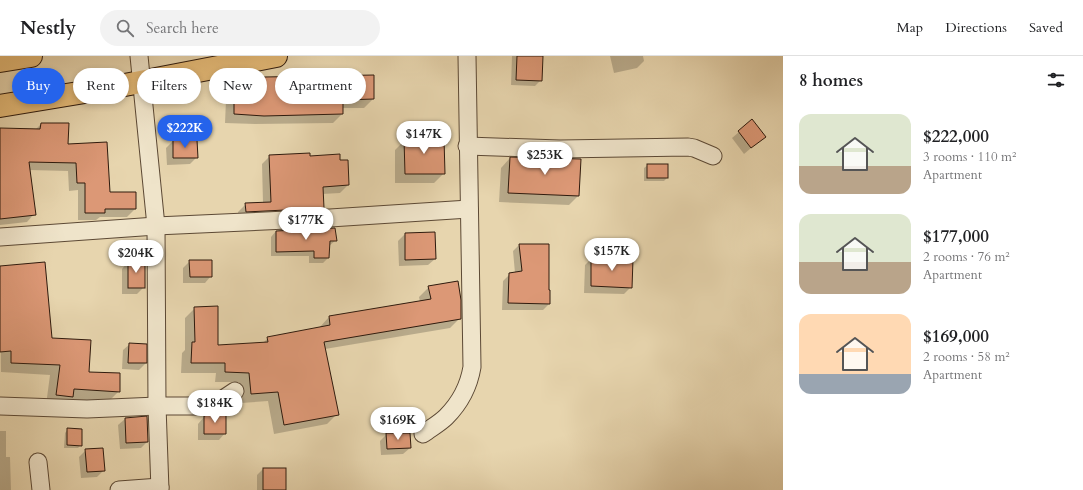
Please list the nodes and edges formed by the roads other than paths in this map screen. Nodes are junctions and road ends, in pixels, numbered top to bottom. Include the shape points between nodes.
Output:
1 (31, 56) edge
2 (139, 56) edge
3 (276, 56) edge
4 (467, 56) edge
5 (0, 61) edge
6 (140, 68) edge
7 (201, 70) edge
8 (137, 82) edge
9 (144, 104) edge
10 (0, 106) edge
11 (468, 146) junction
12 (713, 156) dead end
13 (469, 208) junction
14 (156, 226) junction
15 (0, 237) edge
16 (235, 392) dead end
17 (0, 406) edge
18 (157, 406) junction
19 (423, 434) dead end
20 (38, 462) dead end
21 (160, 489) edge
22 (41, 490) edge
23 (119, 490) edge

1 - 5 main road
2 - 6 street
3 - 7 main road
4 - 11 street
8 - 10 main road
9 - 14 street
11 - 12 street via 560,149 688,147
11 - 13 street
13 - 14 street via 330,218
13 - 19 street via 472,367 470,380 463,395 446,416
14 - 15 street
14 - 18 street
16 - 18 street via 217,403 205,406
17 - 18 street via 87,409
18 - 21 street
20 - 22 street
21 - 23 street

